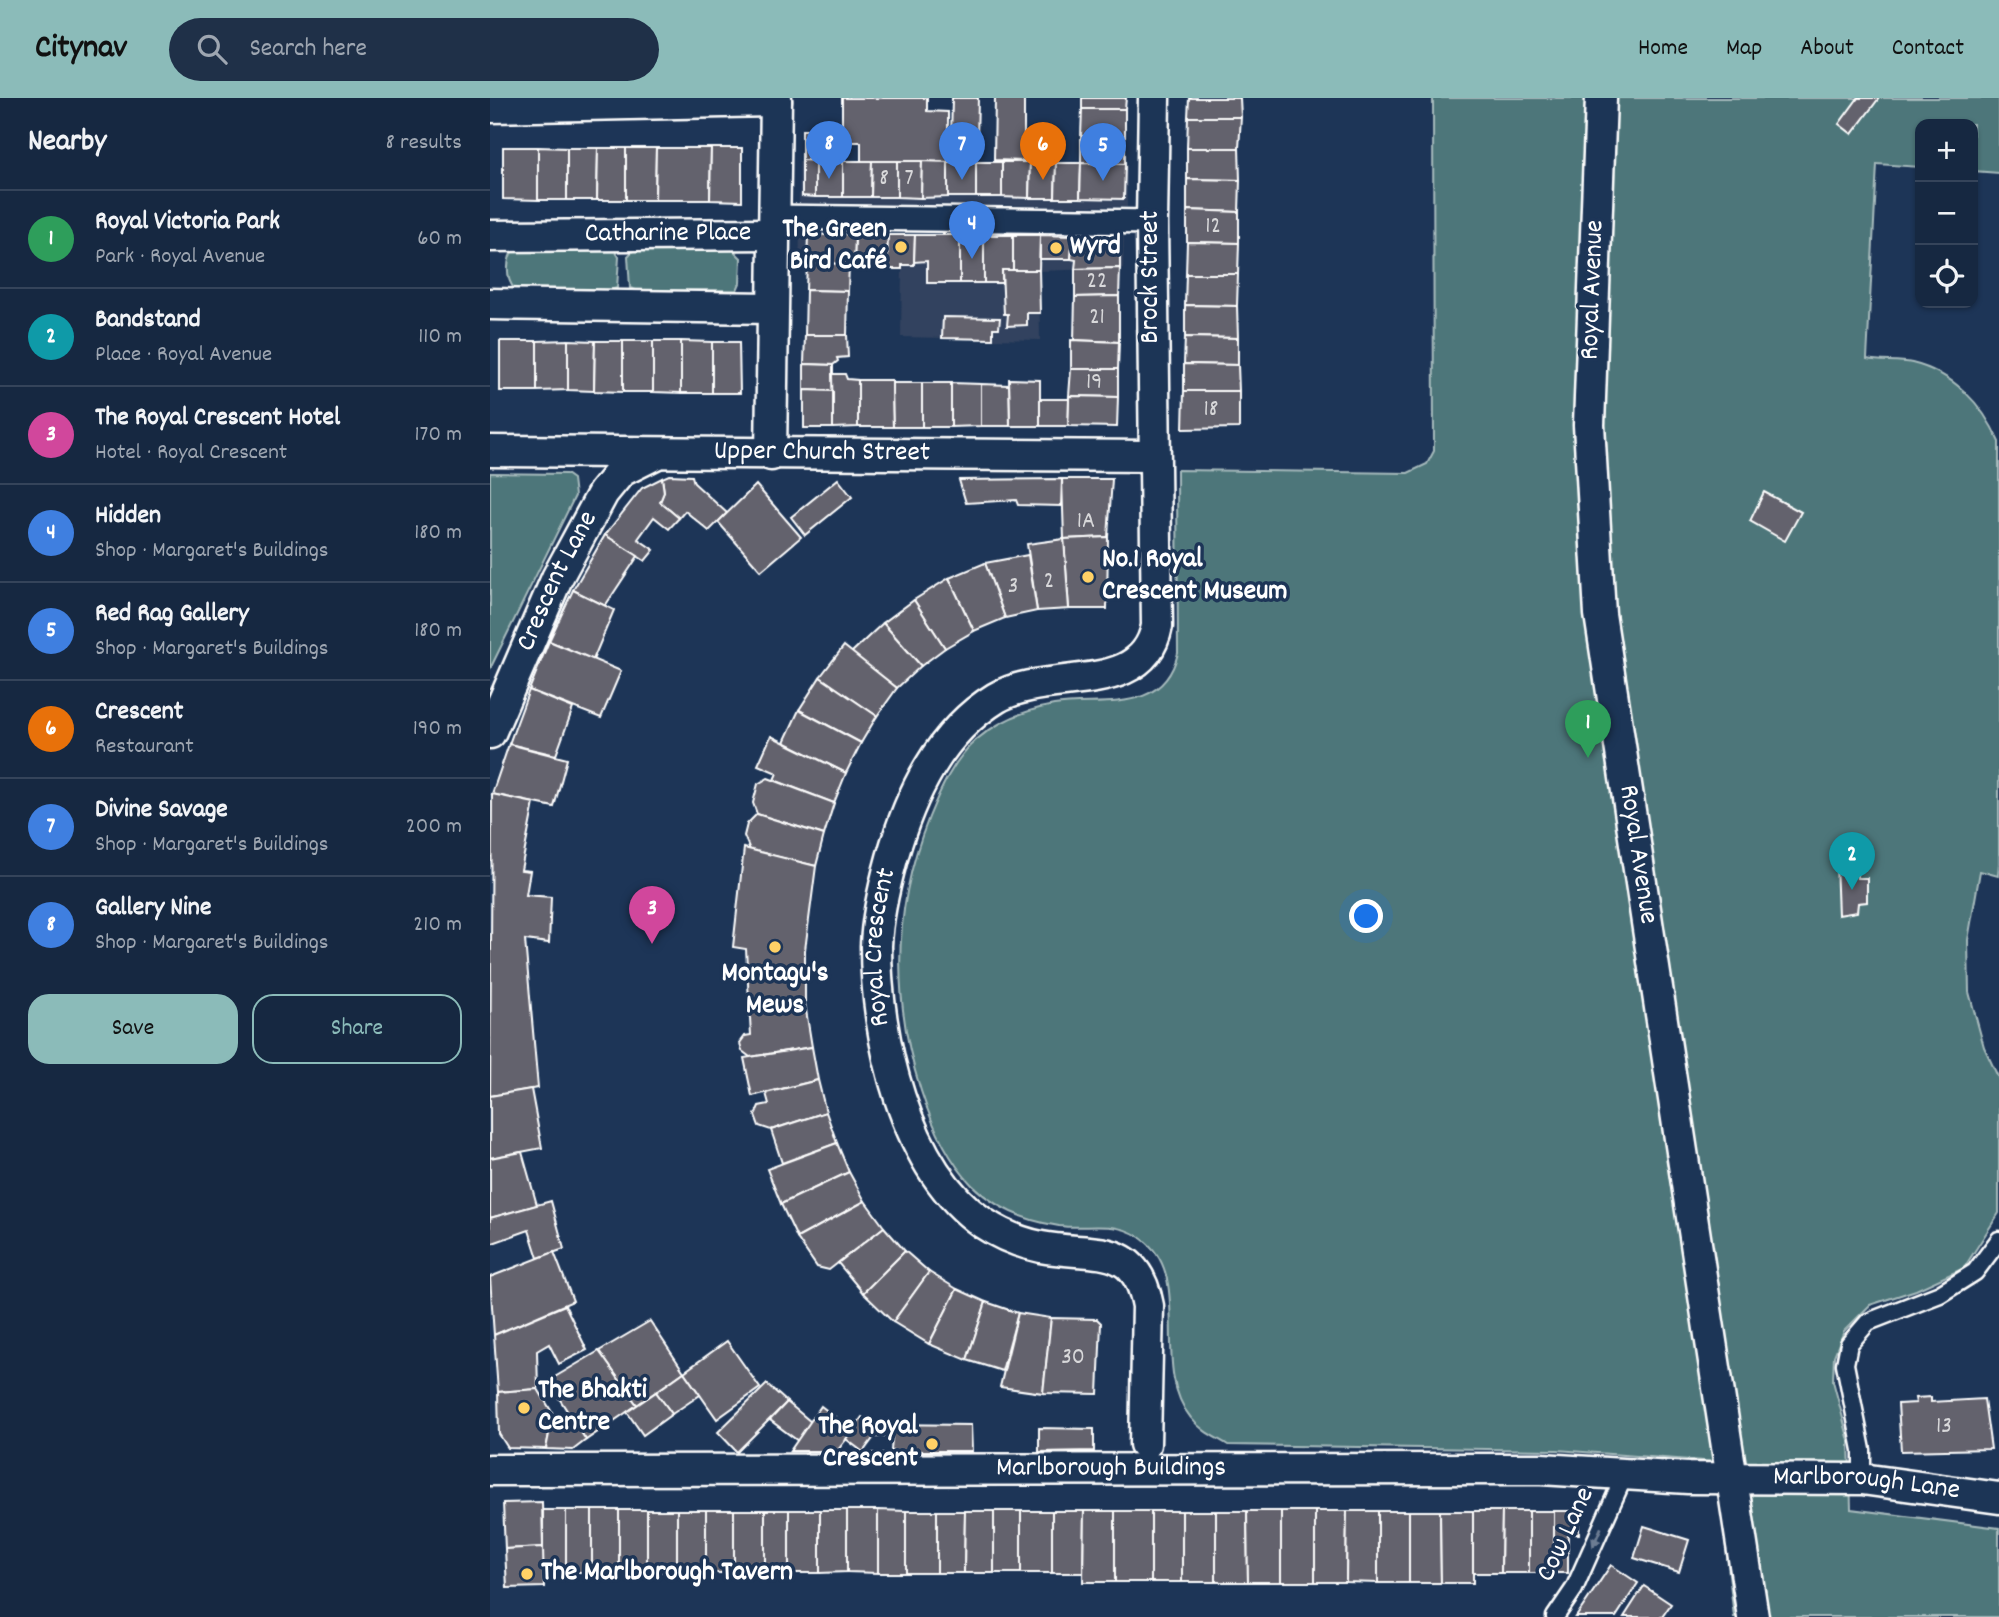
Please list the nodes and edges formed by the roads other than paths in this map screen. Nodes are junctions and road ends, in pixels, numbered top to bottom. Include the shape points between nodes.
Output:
1 (1154, 98) edge
2 (1601, 98) edge
3 (776, 100) edge
4 (490, 107) edge
5 (1152, 222) junction
6 (773, 225) junction
7 (490, 236) edge
8 (490, 304) edge
9 (771, 308) junction
10 (490, 451) edge
11 (656, 454) junction
12 (771, 455) junction
13 (1153, 456) junction
14 (490, 733) edge
15 (1999, 1240) edge
16 (1145, 1444) dead end
17 (490, 1470) edge
18 (1625, 1474) junction
19 (1732, 1479) junction
20 (1862, 1479) junction
21 (1999, 1498) edge
22 (1555, 1617) edge
23 (1753, 1617) edge

1 - 5 street, Brock Street
2 - 19 street, Royal Avenue via 1589,425 1600,614
3 - 4 street
3 - 6 street
5 - 6 street
5 - 13 street, Brock Street
6 - 7 street, Catharine Place
6 - 9 street, Catharine Place
8 - 9 street
9 - 12 street, Catharine Place
10 - 11 street, Upper Church Street
11 - 12 street, Upper Church Street
11 - 14 street, Crescent Lane via 621,471 603,493 557,578
12 - 13 street, Upper Church Street
13 - 16 street, Royal Crescent via 1154,641 1133,666 1103,676 1027,685 999,696 954,732 932,760 895,847 882,893 876,943 878,991 895,1084 929,1161 952,1194 982,1222 1012,1239 1106,1253 1121,1259 1144,1284 1148,1306
15 - 20 lane via 1975,1272 1940,1294 1868,1322 1849,1344 1845,1364 1862,1450
17 - 18 street, Marlborough Buildings via 1541,1469
18 - 19 street, Marlborough Buildings
18 -> 22 lane, Cow Lane via 1574,1589
19 - 20 street, Marlborough Lane
19 - 23 street, Royal Avenue
20 - 21 street, Marlborough Lane

